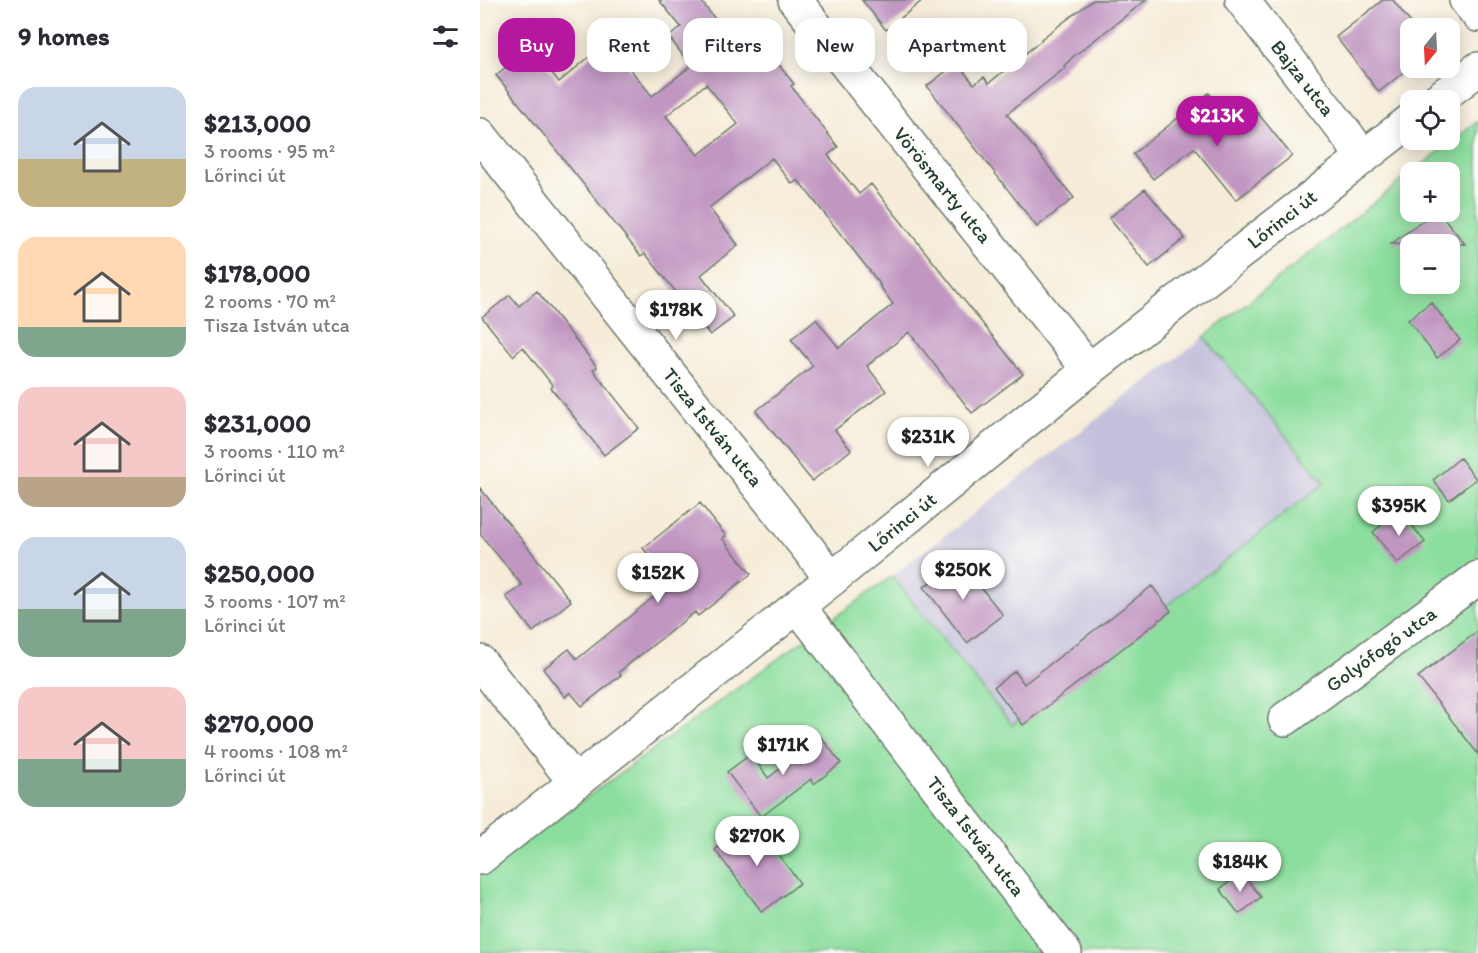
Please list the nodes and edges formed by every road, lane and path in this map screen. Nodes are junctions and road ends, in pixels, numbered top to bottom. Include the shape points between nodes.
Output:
1 (795, 0) edge
2 (1242, 0) edge
3 (1466, 0) edge
4 (1478, 15) edge
5 (1478, 69) edge
6 (1450, 90) edge
7 (1400, 129) edge
8 (480, 135) edge
9 (1362, 158) junction
10 (1089, 370) junction
11 (1478, 578) edge
12 (832, 579) junction
13 (798, 606) junction
14 (480, 662) edge
15 (1285, 719) dead end
16 (575, 782) junction
17 (480, 858) edge
18 (1065, 953) edge

1 - 10 street, Vörösmarty utca
2 - 9 street, Bajza utca
3 - 4 street
5 - 6 street
7 - 9 street, Lőrinci út
8 - 12 street, Tisza István utca
9 - 10 street, Lőrinci út
10 - 12 street, Lőrinci út
11 - 15 street, Golyófogó utca
12 - 13 street, Lőrinci út
13 - 16 street, Lőrinci út
13 - 18 street, Tisza István utca
14 - 16 street
16 - 17 street, Lőrinci út

